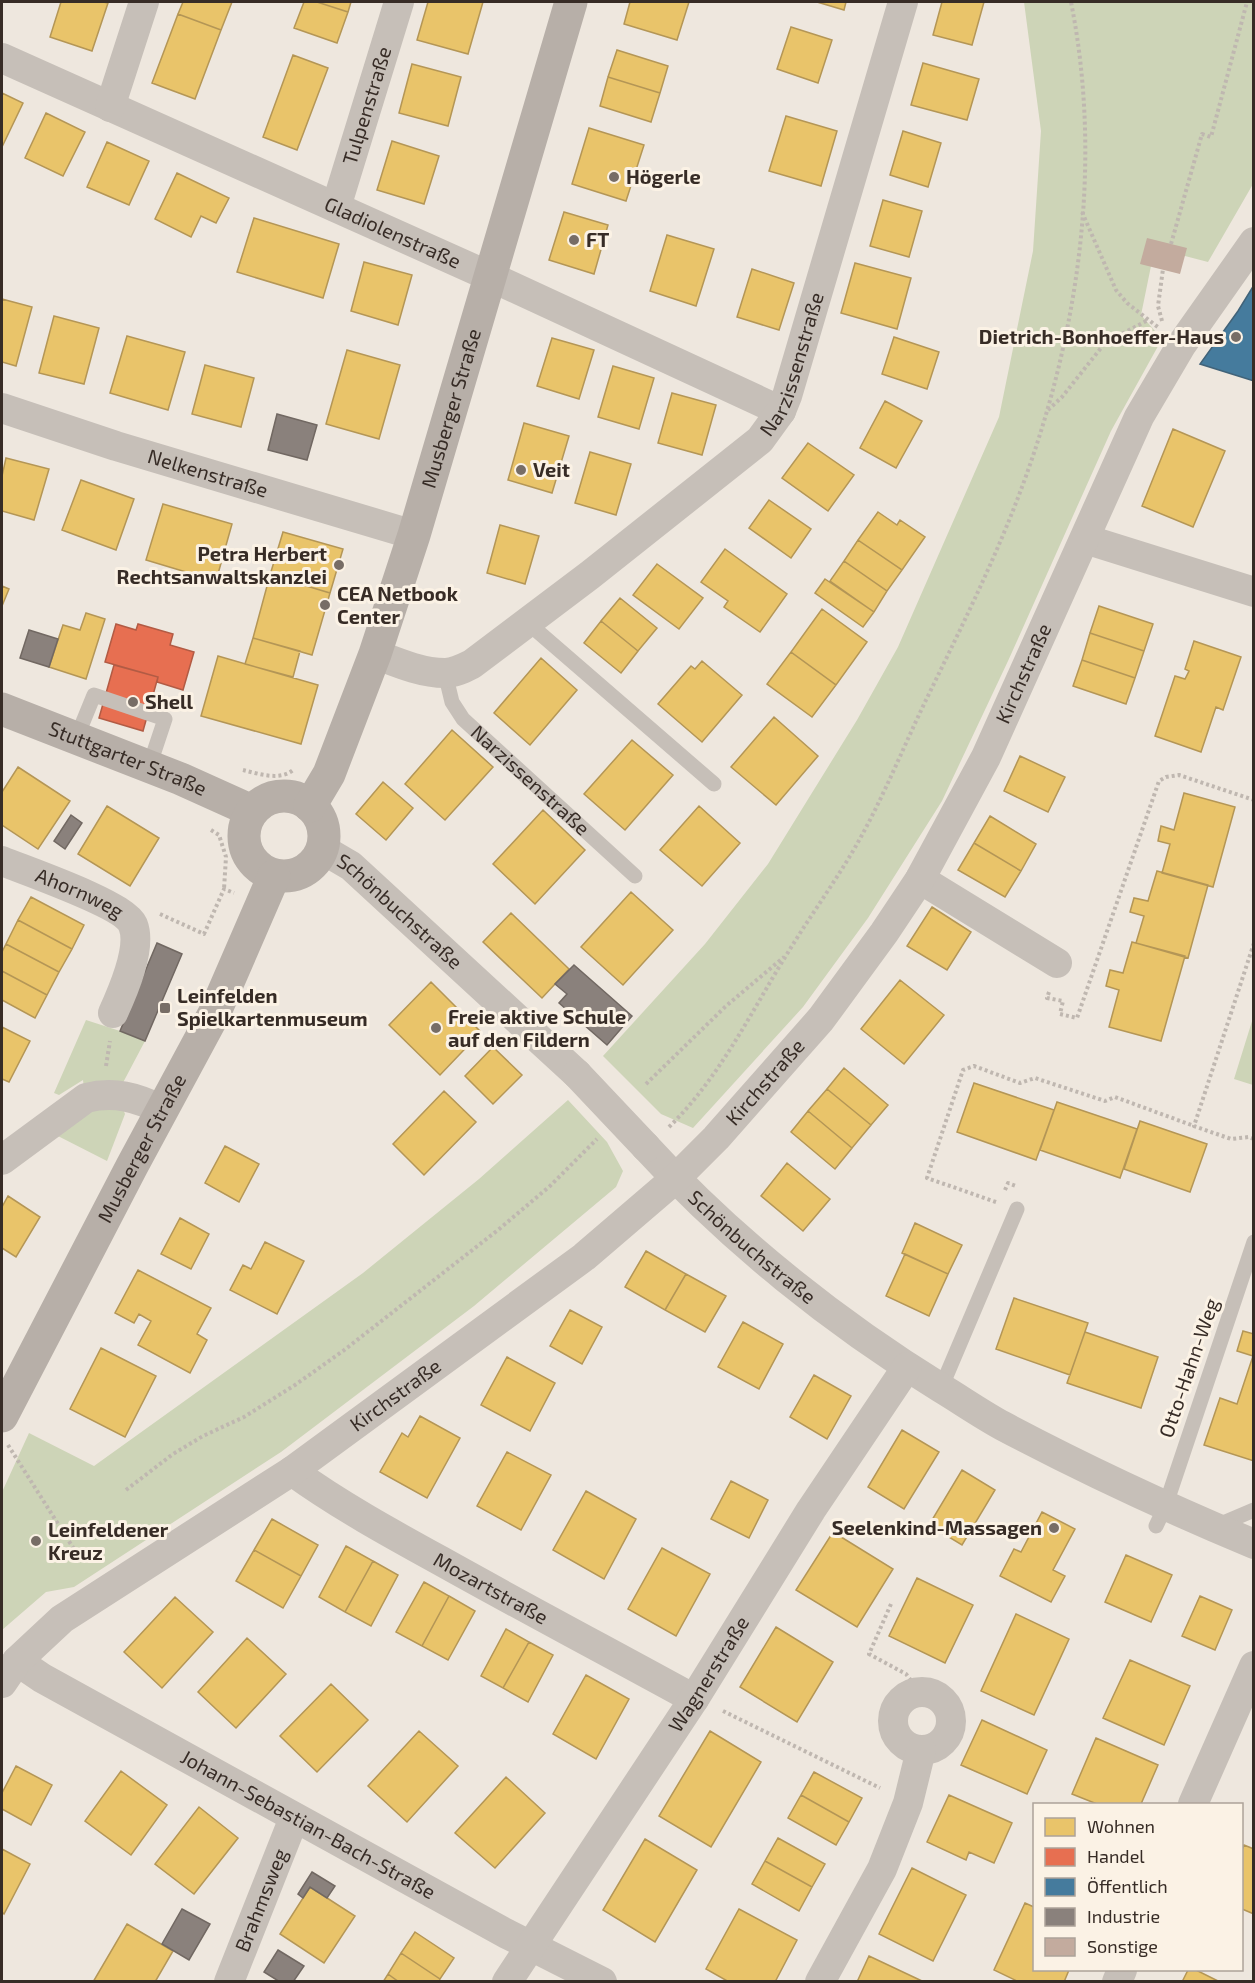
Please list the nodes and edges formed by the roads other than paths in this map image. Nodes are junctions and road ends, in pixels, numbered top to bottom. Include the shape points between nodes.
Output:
1 (144, 2) edge
2 (399, 2) edge
3 (571, 2) edge
4 (903, 2) edge
5 (2, 58) edge
6 (110, 107) junction
7 (336, 207) junction
8 (1254, 242) edge
9 (489, 276) junction
10 (2, 408) edge
11 (781, 411) junction
12 (414, 535) junction
13 (1085, 539) junction
14 (1254, 592) edge
15 (528, 623) junction
16 (375, 654) junction
17 (445, 673) junction
18 (2, 709) edge
19 (76, 739) junction
20 (149, 767) junction
21 (714, 784) dead end
22 (310, 806) junction
23 (252, 812) junction
24 (322, 849) junction
25 (2, 861) edge
26 (274, 876) junction
27 (635, 876) dead end
28 (920, 879) junction
29 (1057, 963) dead end
30 (113, 1013) road end
31 (162, 1110) junction
32 (2, 1160) edge
33 (675, 1179) junction
34 (1017, 1209) dead end
35 (1254, 1242) edge
36 (907, 1367) junction
37 (941, 1388) junction
38 (4, 1429) edge
39 (292, 1471) junction
40 (1254, 1510) edge
41 (1160, 1516) junction
42 (1214, 1527) junction
43 (1254, 1544) edge
44 (1254, 1666) edge
45 (9, 1672) edge
46 (694, 1699) junction
47 (921, 1750) junction
48 (1193, 1803) edge
49 (294, 1818) junction
50 (531, 1945) junction
51 (229, 1982) edge
52 (507, 1982) edge
53 (603, 1982) edge
54 (820, 1982) edge

1 - 6 street
2 - 7 street, Tulpenstraße
3 - 9 main road, Musberger Straße
4 - 11 street, Narzissenstraße
5 - 6 street, Gladiolenstraße
6 - 7 street, Gladiolenstraße
7 - 9 street, Gladiolenstraße
8 - 13 street, Kirchstraße via 1182,344 1139,417
9 - 11 street, Gladiolenstraße
9 - 12 main road, Musberger Straße
10 - 12 street, Nelkenstraße
11 - 15 street, Narzissenstraße via 760,440
12 - 16 main road, Musberger Straße
13 - 14 street
13 - 28 street, Kirchstraße via 986,758
15 - 17 street, Narzissenstraße via 472,664
15 - 21 lane
16 - 17 street
16 - 22 main road, Musberger Straße via 329,774
17 - 27 lane, Narzissenstraße via 452,702 463,719
18 - 19 main road, Stuttgarter Straße
19 - 20 main road, Stuttgarter Straße
19 - 20 lane via 94,695 165,719
20 - 23 main road, Stuttgarter Straße
22 - 23 main road via 299,799 274,797
22 - 24 main road via 323,825
23 - 26 main road via 243,841 259,869
24 - 26 main road via 308,869 286,877
24 - 33 street, Schönbuchstraße, bridge via 360,873 578,1074
25 - 30 street, Ahornweg via 127,915 133,925 134,953
26 - 31 main road, Musberger Straße via 215,1012
28 - 29 street
28 - 33 street, Kirchstraße via 821,1019
31 - 32 street via 132,1097 102,1094 86,1098
31 - 38 main road, Musberger Straße
33 - 36 street, Schönbuchstraße via 782,1275
33 - 39 street, Kirchstraße via 585,1257
34 - 37 lane
35 - 41 lane, Otto-Hahn-Weg
36 - 37 street, Schönbuchstraße
36 - 46 street, Wagnerstraße via 811,1510
37 - 41 street, Schönbuchstraße
39 - 45 street, Kirchstraße via 62,1619
39 - 46 street, Mozartstraße via 421,1550
40 - 42 lane
41 - 42 street, Schönbuchstraße
42 - 43 street, Schönbuchstraße
44 - 48 street
45 - 49 street, Johann-Sebastian-Bach-Straße via 42,1678
46 - 50 street, Wagnerstraße
47 - 47 street via 903,1743 897,1736 893,1717 902,1699 929,1691 945,1701 952,1719 951,1729 940,1745
47 - 54 street via 908,1803 882,1869
49 - 50 street, Johann-Sebastian-Bach-Straße
49 - 51 street, Brahmsweg
50 - 52 street, Wagnerstraße
50 - 53 street, Johann-Sebastian-Bach-Straße

